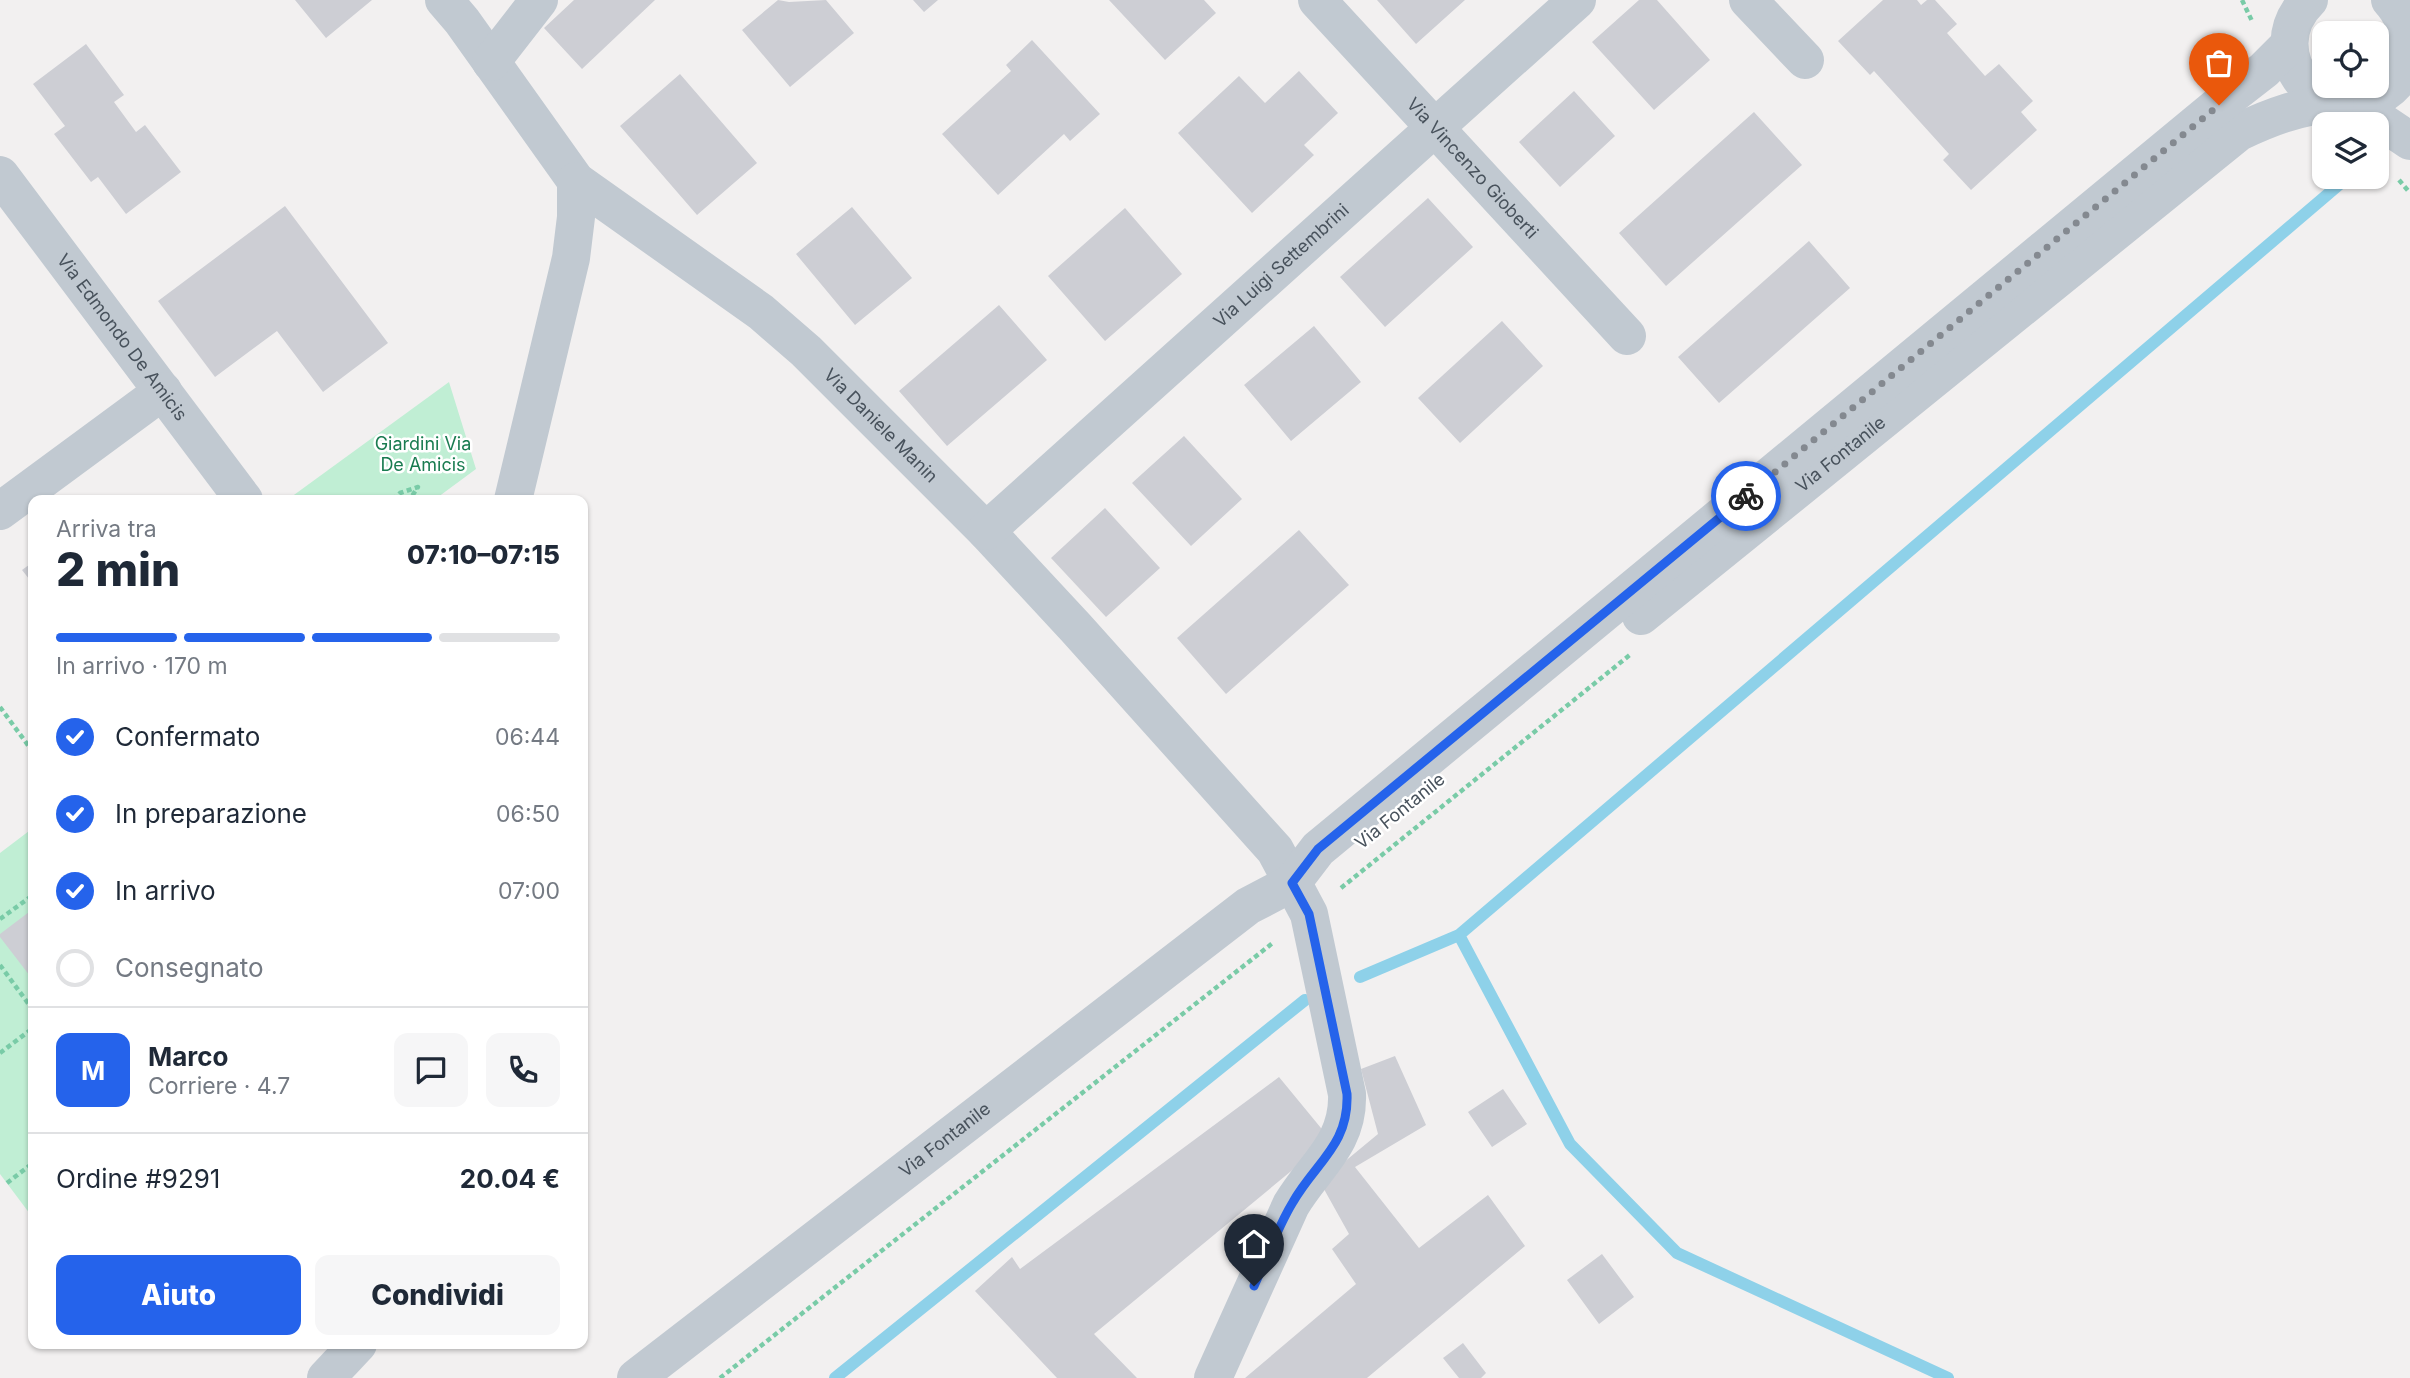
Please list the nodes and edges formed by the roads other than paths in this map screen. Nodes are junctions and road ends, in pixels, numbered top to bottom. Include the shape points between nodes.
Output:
1 (444, 0) edge
2 (539, 0) edge
3 (1317, 0) edge
4 (1577, 0) edge
5 (1748, 0) edge
6 (2390, 0) edge
7 (2293, 17) edge
8 (2410, 39) edge
9 (1805, 60) dead end
10 (491, 62) junction
11 (2403, 99) edge
12 (2345, 104) junction
13 (1436, 129) junction
14 (2410, 141) edge
15 (0, 175) edge
16 (576, 181) junction
17 (1627, 336) dead end
18 (163, 391) junction
19 (517, 487) edge
20 (239, 495) edge
21 (495, 495) edge
22 (0, 512) edge
23 (986, 531) junction
24 (1301, 898) junction
25 (353, 1349) edge
26 (326, 1378) edge
27 (636, 1378) edge
28 (680, 1378) edge
29 (1213, 1378) edge

1 - 10 street, Via Daniele Manin
2 - 10 street
3 - 13 street, Via Vincenzo Gioberti
4 - 13 street, Via Luigi Settembrini
5 - 9 street
6 - 8 street
7 - 12 street via 2292,65 2302,82 2317,95
7 - 24 street, Via Fontanile via 2264,70 1318,849
8 - 11 street
10 - 16 street, Via Daniele Manin
11 - 12 street, Via Fontanile
12 - 14 street
12 - 24 street, Via Fontanile via 2277,114 2239,132 1332,866
13 - 17 street, Via Vincenzo Gioberti
13 - 23 street, Via Luigi Settembrini
15 - 18 street, Via Edmondo De Amicis
16 - 19 street via 571,258
16 - 23 street, Via Daniele Manin via 761,312
18 - 20 street, Via Edmondo De Amicis
18 - 22 street
19 - 21 street
23 - 24 street, Via Daniele Manin via 1275,850
24 - 27 street, Via Fontanile via 1248,906
24 - 28 street, Via Fontanile
24 - 29 street, Via Daniele Manin via 1347,1094 1346,1119 1336,1143 1290,1205
25 - 26 street

